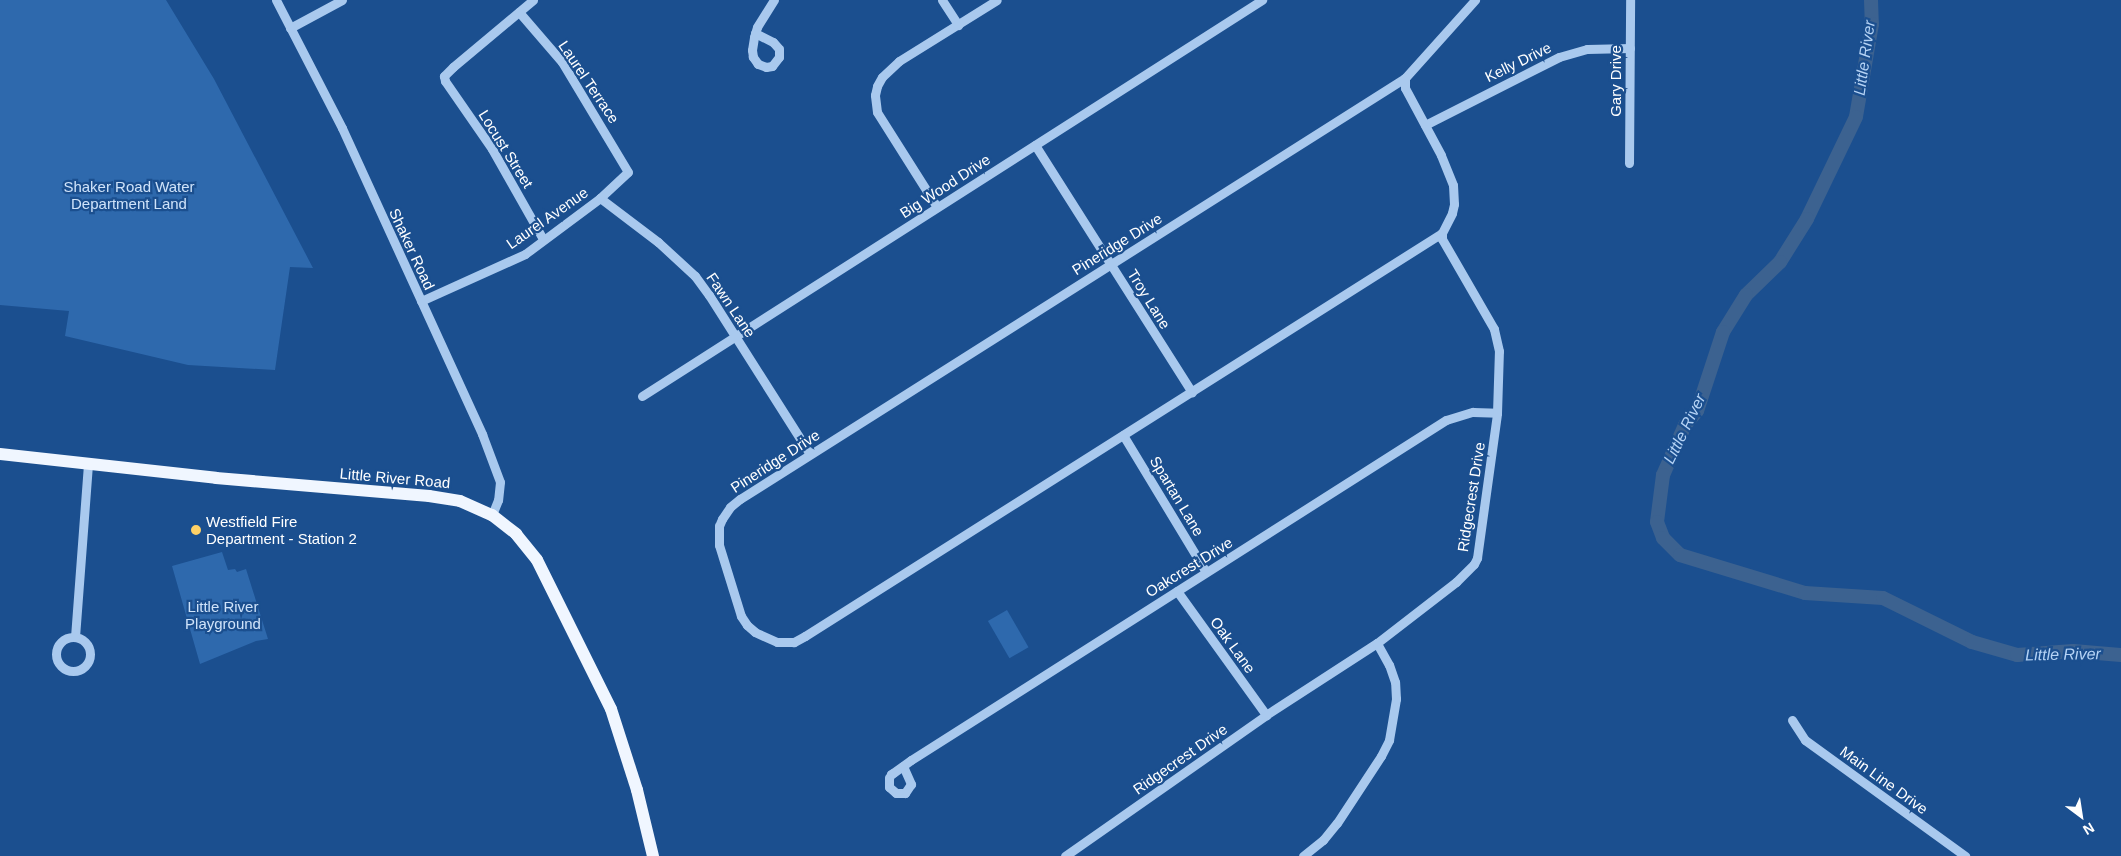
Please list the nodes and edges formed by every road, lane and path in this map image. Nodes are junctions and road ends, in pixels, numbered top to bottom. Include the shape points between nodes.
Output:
1 (276, 0) edge
2 (342, 0) edge
3 (533, 0) edge
4 (774, 0) edge
5 (942, 0) edge
6 (997, 0) edge
7 (1262, 0) edge
8 (1475, 0) edge
9 (1630, 0) edge
10 (519, 12) junction
11 (958, 25) junction
12 (290, 28) junction
13 (755, 33) dead end
14 (1630, 48) junction
15 (1405, 78) junction
16 (1425, 125) junction
17 (1035, 145) junction
18 (1629, 163) dead end
19 (628, 172) joint
20 (600, 198) junction
21 (937, 207) junction
22 (1442, 233) junction
23 (543, 239) junction
24 (1111, 264) junction
25 (421, 301) junction
26 (736, 336) junction
27 (1192, 392) junction
28 (642, 396) dead end
29 (1497, 413) junction
30 (1123, 435) junction
31 (0, 454) edge
32 (810, 454) junction
33 (88, 465) junction
34 (492, 515) junction
35 (1206, 572) junction
36 (1177, 591) junction
37 (75, 637) dead end
38 (1377, 643) junction
39 (1266, 714) junction
40 (1792, 720) dead end
41 (903, 766) dead end
42 (653, 856) edge
43 (1064, 856) edge
44 (1303, 856) edge
45 (1965, 856) edge

1 - 12 street, Shaker Road
2 - 12 street
3 - 10 street
4 - 13 street
5 - 11 street
6 - 11 street
7 - 17 street, Big Wood Drive
8 - 15 street, Pineridge Drive
9 - 14 street, Gary Drive
10 - 19 street, Laurel Terrace via 562,62
10 - 23 street, Locust Street via 444,76 448,89 492,149
11 - 21 street via 890,68 874,95 876,112
12 - 25 street, Shaker Road via 342,128
14 - 16 street, Kelly Drive via 1587,49 1565,54
14 - 18 street, Gary Drive
15 - 16 street via 1405,88
15 - 24 street, Pineridge Drive
16 - 22 street via 1450,174 1455,195 1452,213
17 - 21 street, Big Wood Drive
17 - 24 street, Troy Lane
19 - 20 street, Laurel Avenue
20 - 23 street, Laurel Avenue
20 - 26 street, Fawn Lane via 658,242 695,276
21 - 26 street, Big Wood Drive
22 - 27 street, Pineridge Drive
22 - 29 street, Ridgecrest Drive via 1450,254 1494,329 1500,355
23 - 25 street, Laurel Avenue via 504,265
24 - 27 street, Troy Lane
24 - 32 street, Pineridge Drive
25 - 34 street, Shaker Road via 499,477 500,491
26 - 28 street, Big Wood Drive
26 - 32 street, Fawn Lane
27 - 30 street, Pineridge Drive
29 - 35 street, Oakcrest Drive via 1473,412 1446,420
29 - 38 street, Ridgecrest Drive via 1480,546 1474,564 1444,593
30 - 32 street, Pineridge Drive via 805,636 794,642 777,642 755,632 741,616 720,545 719,526 725,513 740,499
30 - 35 street, Spartan Lane
31 - 33 main road, Little River Road
33 - 34 main road, Little River Road via 429,496 460,501
33 - 37 street
34 - 42 main road, Little River Road via 516,534 537,560 611,709
35 - 36 street, Oakcrest Drive
36 - 39 street, Oak Lane
36 - 41 street, Oakcrest Drive
38 - 39 street, Ridgecrest Drive
38 - 44 street via 1394,682 1396,699 1389,740 1337,823
39 - 43 street, Ridgecrest Drive
40 - 45 street, Main Line Drive via 1805,740

